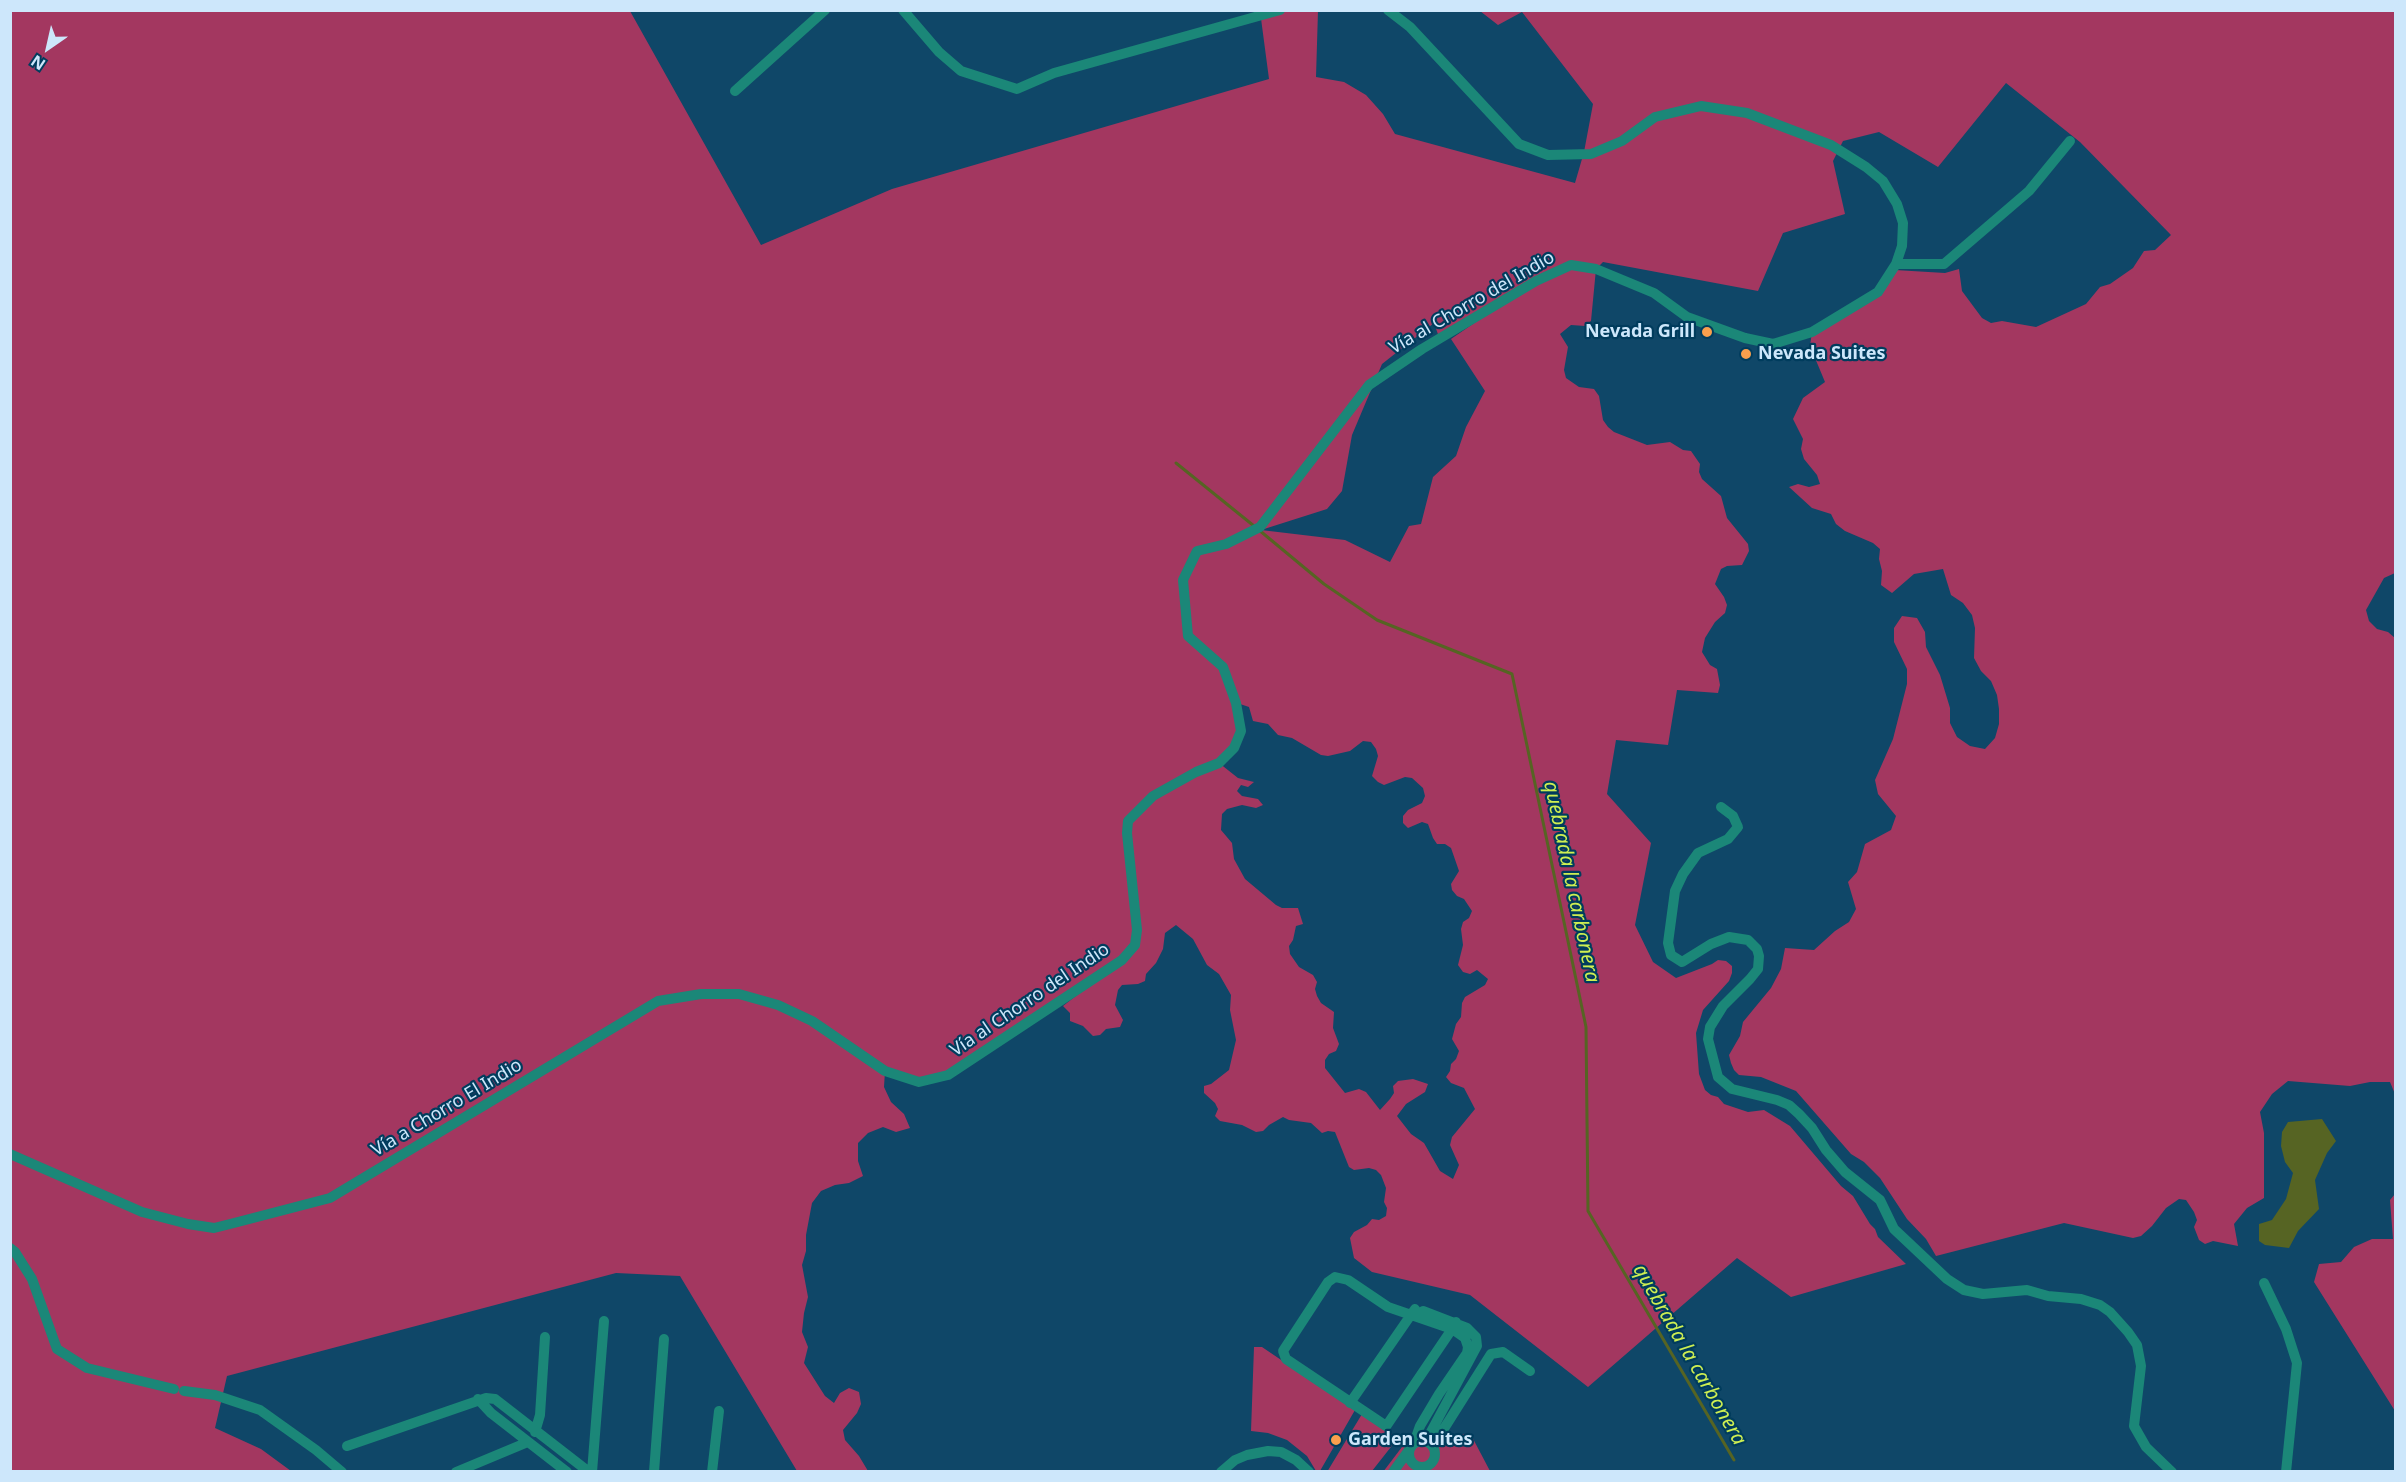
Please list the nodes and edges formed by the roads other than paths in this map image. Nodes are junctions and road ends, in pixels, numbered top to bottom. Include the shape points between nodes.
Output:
1 (825, 10) edge
2 (903, 10) edge
3 (1280, 10) edge
4 (1388, 10) edge
5 (735, 91) dead end
6 (2070, 141) dead end
7 (1896, 264) junction
8 (1721, 807) dead end
9 (885, 1071) joint
10 (10, 1154) edge
11 (10, 1248) edge
12 (2264, 1283) dead end
13 (1413, 1311) junction
14 (604, 1321) dead end
15 (1454, 1326) junction
16 (544, 1337) dead end
17 (664, 1339) dead end
18 (1530, 1371) dead end
19 (1444, 1396) junction
20 (478, 1399) junction
21 (1350, 1403) junction
22 (719, 1411) dead end
23 (535, 1432) junction
24 (528, 1442) junction
25 (1429, 1443) junction
26 (347, 1446) dead end
27 (1411, 1447) junction
28 (1419, 1469) edge
29 (342, 1472) edge
30 (456, 1472) edge
31 (567, 1472) edge
32 (591, 1472) edge
33 (654, 1472) edge
34 (712, 1472) edge
35 (1221, 1472) edge
36 (1309, 1472) edge
37 (1393, 1472) edge
38 (2172, 1472) edge
39 (2286, 1472) edge

1 - 5 street
2 - 3 street via 961,71 1017,89 1054,73
4 - 7 street, Vía al Chorro del Indio via 1410,27 1519,144 1548,155 1591,154 1622,141 1655,117 1701,106 1747,113 1831,145 1883,181 1897,204 1903,223
6 - 7 street via 2029,190 1944,264
7 - 9 street, Vía al Chorro del Indio via 1878,292 1812,332 1773,344 1687,317 1654,293 1596,269 1571,265 1536,281 1369,385 1260,527 1226,544 1197,551 1183,580 1188,636 1223,667 1236,703 1240,731 1234,748 1219,763 1153,796 1128,821 1135,945 1122,960 948,1075 919,1082
8 - 38 street via 1733,816 1738,828 1728,839 1698,853 1683,874 1676,891 1668,943 1671,955 1682,962 1729,937 1748,940 1757,949 1758,969 1722,1006 1708,1033 1718,1077 1732,1089 1789,1105 1845,1172 1880,1200 1894,1229 1958,1287 1976,1293 2021,1290 2081,1299 2110,1312 2137,1345 2141,1366 2134,1426 2146,1447
9 - 10 street, Vía a Chorro El Indio via 812,1021 778,1005 739,994 701,994 658,1001 330,1198 224,1226 188,1224 142,1212
11 - 29 street via 32,1279 57,1349 87,1368 215,1395 260,1410
12 - 39 street via 2297,1363
13 - 15 street
13 - 21 street
13 - 21 street via 1390,1300 1383,1301 1348,1280 1335,1277 1328,1282 1283,1351 1286,1359
14 - 32 street
15 - 19 street via 1467,1328 1476,1337 1477,1346
15 - 21 street via 1387,1425
16 - 23 street via 540,1415
17 - 33 street
18 - 25 street via 1503,1352 1491,1354
19 - 25 street
19 - 27 street via 1420,1426
20 - 23 street via 495,1399
20 - 24 street
20 - 26 street
22 - 34 street
23 - 32 street
24 - 30 street
24 - 31 street
25 - 27 street
25 - 28 street via 1435,1458
27 - 28 street via 1412,1462
27 - 37 street
35 - 36 street via 1246,1455 1268,1451 1281,1452

